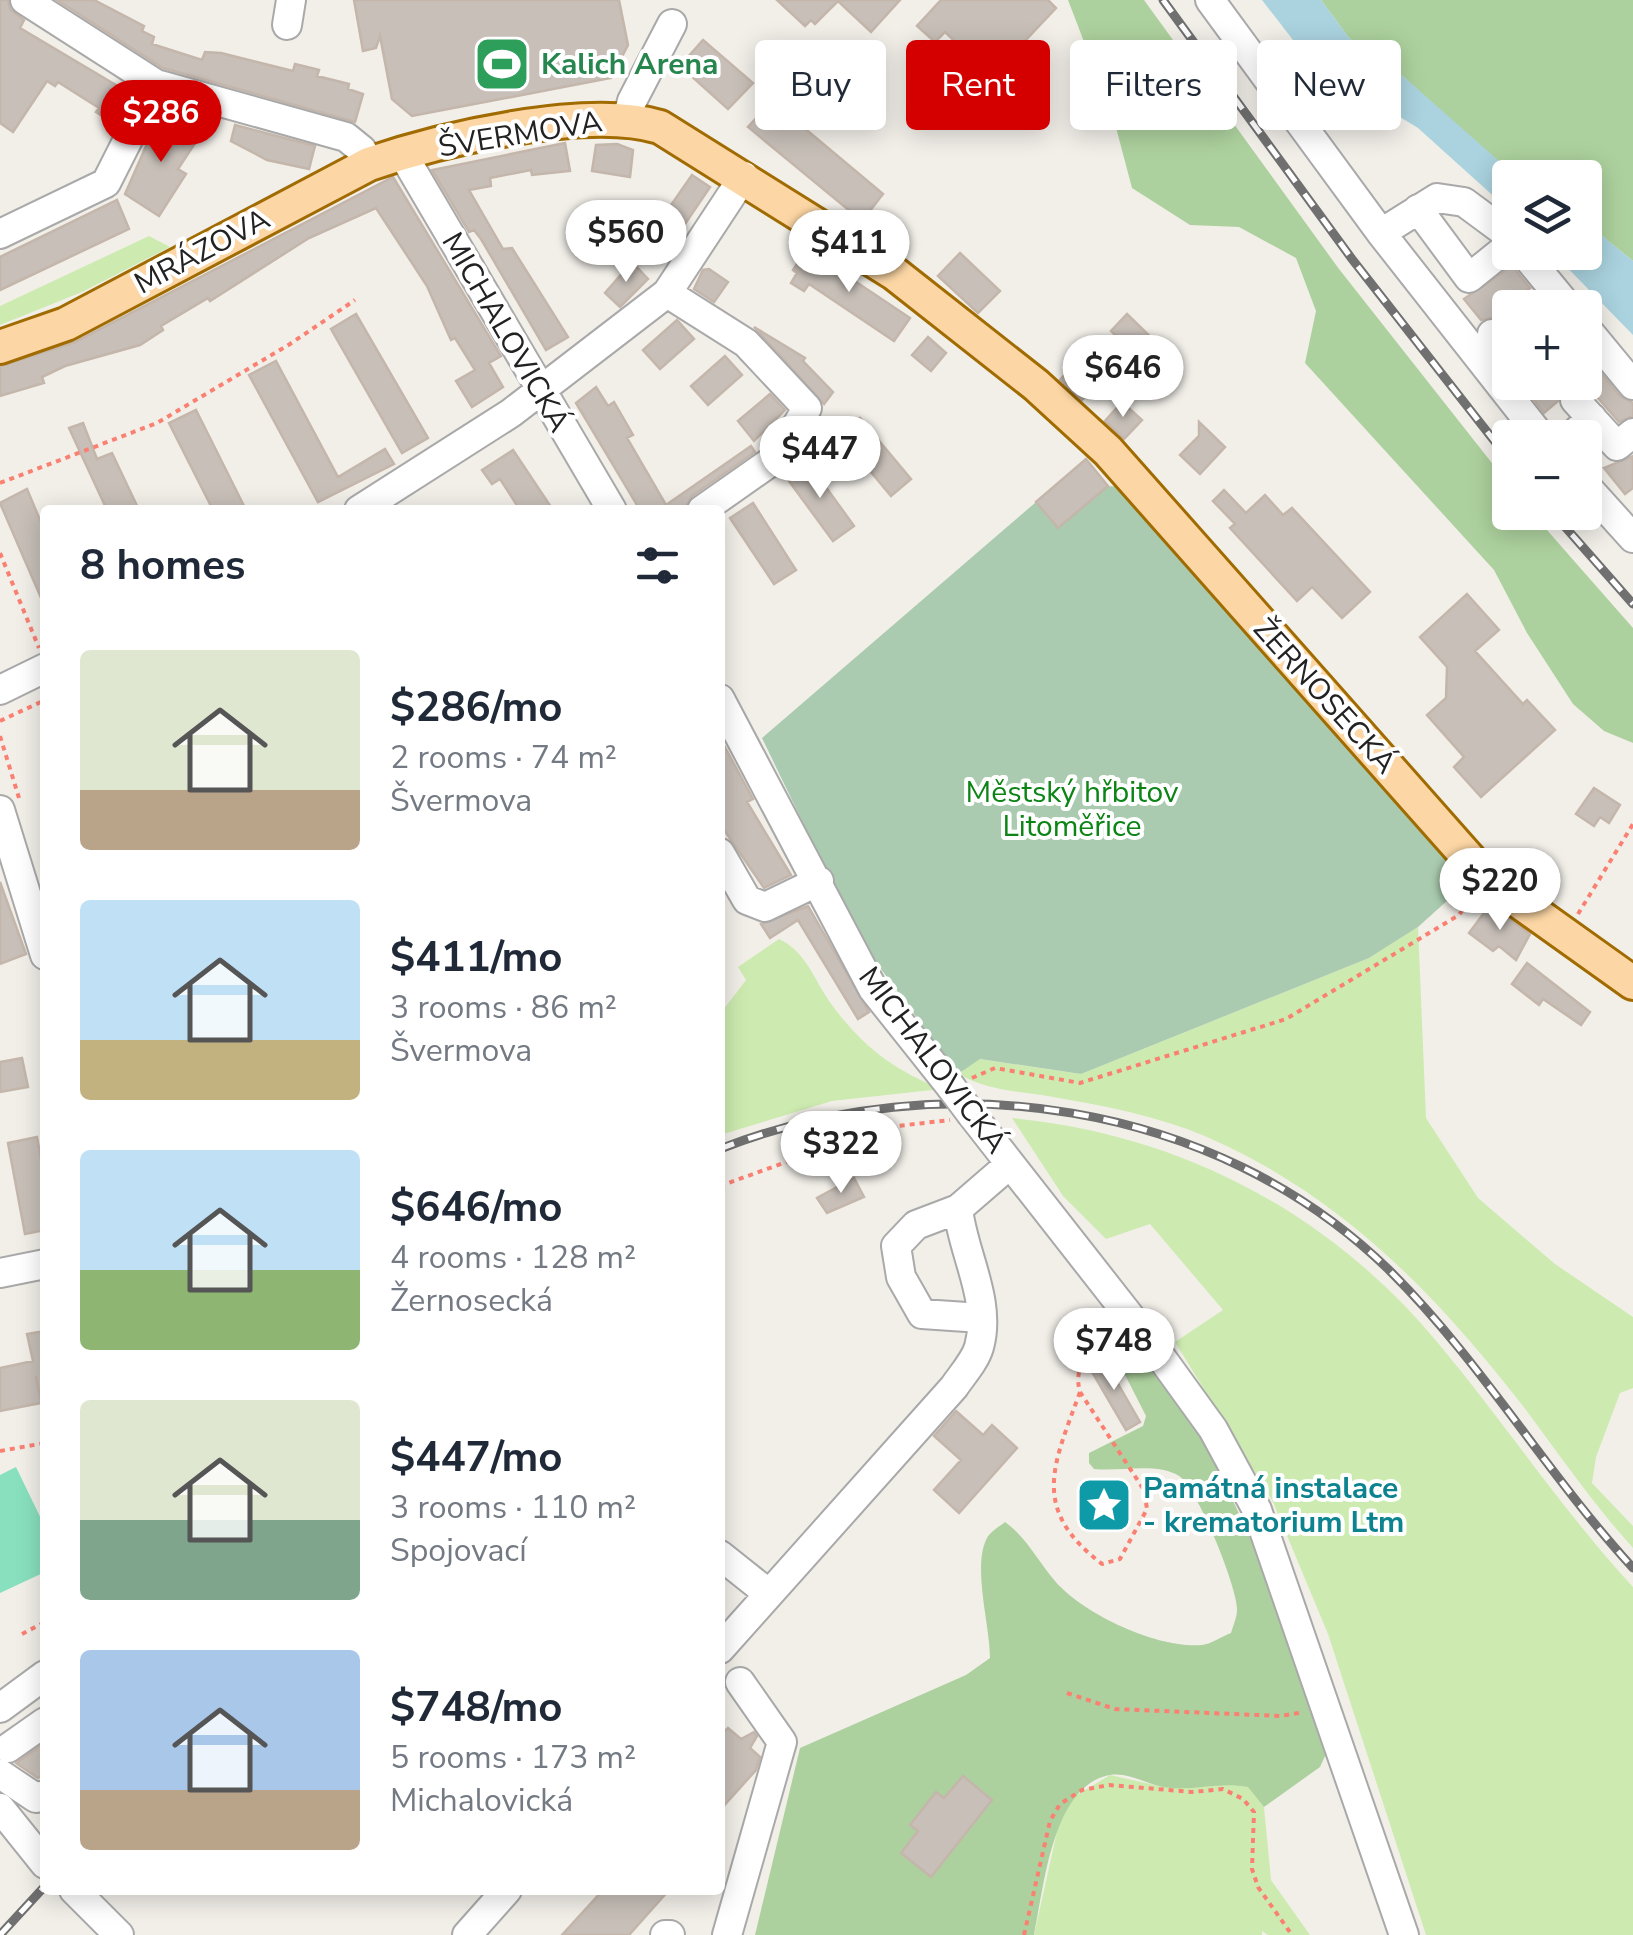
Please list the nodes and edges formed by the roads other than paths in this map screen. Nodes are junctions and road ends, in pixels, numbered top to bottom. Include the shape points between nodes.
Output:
1 (25, 0) edge
2 (1210, 0) edge
3 (672, 24) dead end
4 (156, 84) junction
5 (627, 119) junction
6 (402, 153) junction
7 (370, 164) junction
8 (744, 176) junction
9 (1418, 210) junction
10 (1492, 223) edge
11 (1381, 233) junction
12 (0, 234) edge
13 (1492, 260) edge
14 (1538, 270) edge
15 (1554, 290) edge
16 (667, 294) junction
17 (0, 347) edge
18 (1602, 348) edge
19 (1036, 385) joint
20 (1633, 385) edge
21 (540, 391) junction
22 (1528, 420) edge
23 (1578, 420) edge
24 (1594, 420) edge
25 (1602, 429) edge
26 (1633, 433) edge
27 (1602, 504) edge
28 (367, 505) edge
29 (609, 505) edge
30 (709, 505) edge
31 (1633, 538) edge
32 (40, 668) edge
33 (0, 690) edge
34 (725, 708) edge
35 (0, 810) edge
36 (725, 865) edge
37 (819, 881) junction
38 (40, 938) edge
39 (1633, 983) edge
40 (1010, 1164) junction
41 (958, 1209) junction
42 (40, 1265) edge
43 (0, 1274) edge
44 (981, 1318) junction
45 (725, 1559) edge
46 (769, 1594) junction
47 (725, 1643) edge
48 (40, 1679) edge
49 (740, 1682) dead end
50 (0, 1708) edge
51 (40, 1727) edge
52 (4, 1760) edge
53 (40, 1795) edge
54 (0, 1808) edge
55 (40, 1858) edge
56 (79, 1895) edge
57 (502, 1895) edge
58 (119, 1935) edge
59 (467, 1935) edge
60 (727, 1935) edge
61 (1404, 1935) edge

1 - 4 street
2 - 11 street
3 - 5 street
4 - 7 street via 346,137
4 - 12 street via 106,183
5 - 6 main road, ŠVERMOVA via 558,123
5 - 8 main road, ŠVERMOVA via 674,133
6 - 7 main road, MRÁZOVA
6 - 21 street, MICHALOVICKÁ
7 - 17 main road, MRÁZOVA via 66,324
8 - 16 street
8 - 19 main road, ŠVERMOVA via 895,274
9 - 10 street via 1437,198 1464,202
9 - 11 street
9 - 13 street via 1470,278
11 - 22 street
14 - 15 street
16 - 21 street
16 - 30 street via 746,343 806,408 779,456
18 - 20 street
19 - 39 main road, ŽERNOSECKÁ via 1108,451 1486,878
21 - 28 street
21 - 29 street, MICHALOVICKÁ
23 - 24 street via 1584,409
25 - 26 street via 1617,446
27 - 31 street
32 - 33 street
34 - 37 street, MICHALOVICKÁ
35 - 38 street
36 - 37 street via 747,900 765,907
37 - 40 street, MICHALOVICKÁ, bridge via 873,990
40 - 41 street
40 - 61 street, MICHALOVICKÁ via 1213,1430 1257,1510
41 - 44 street
41 - 44 street via 916,1226 896,1246 901,1276 922,1314
42 - 43 street
44 - 46 street via 979,1349 954,1387
45 - 46 street
46 - 47 street
48 - 50 street
49 - 60 street via 782,1742
51 - 52 street
52 - 53 street via 27,1794
54 - 55 street
56 - 58 street
57 - 59 street

